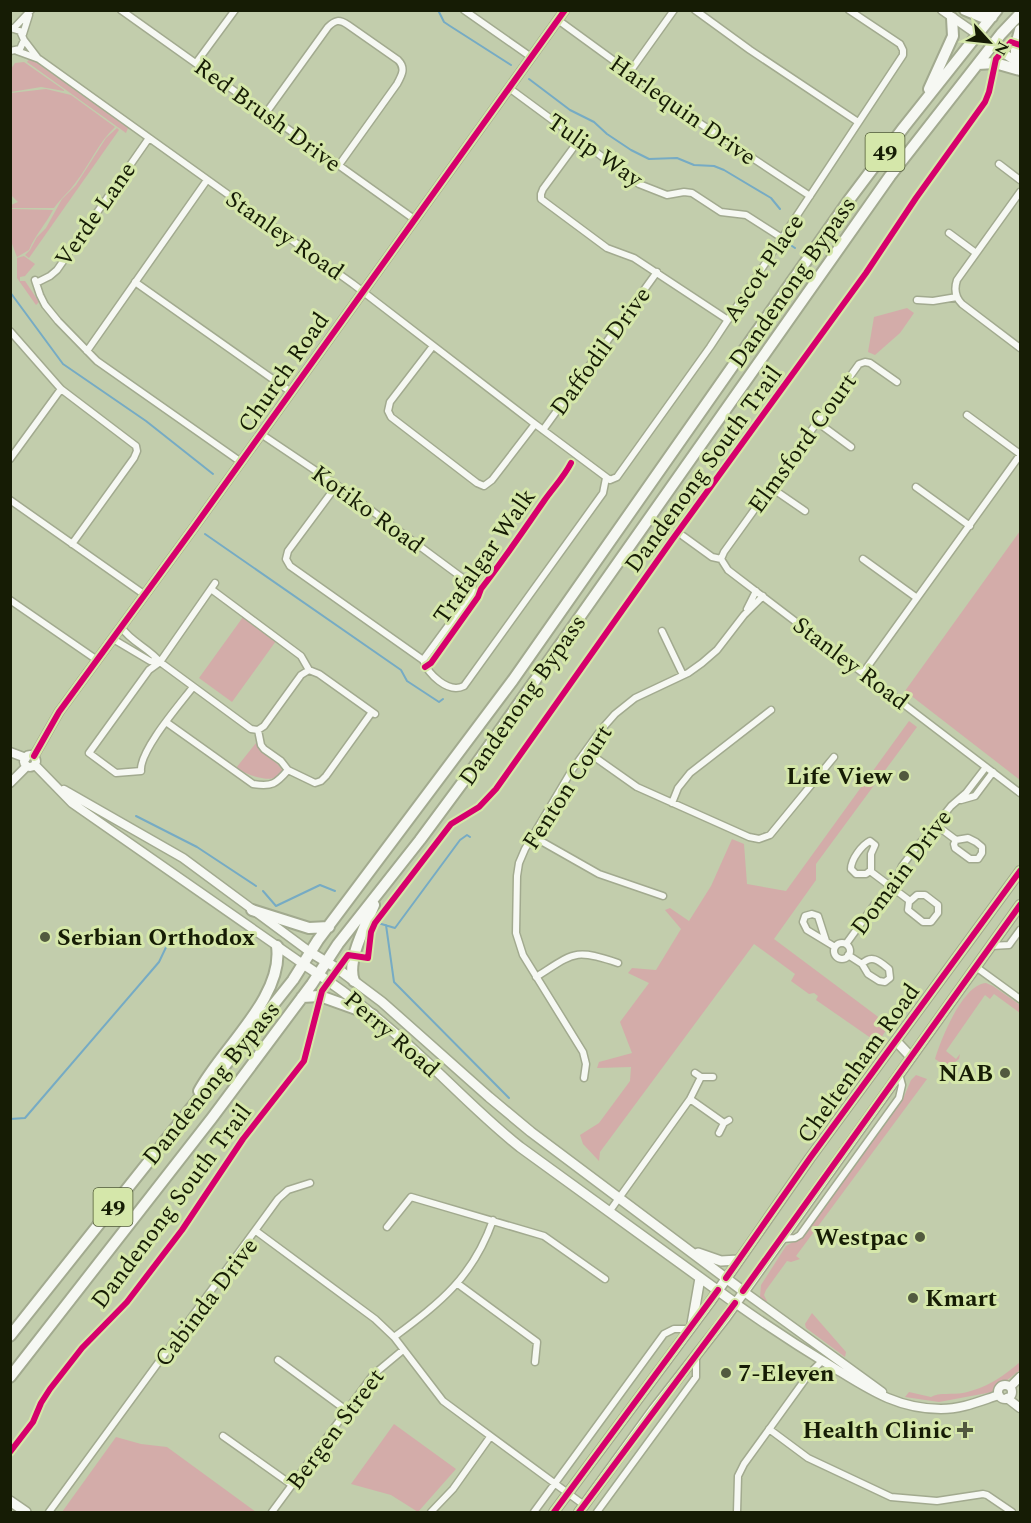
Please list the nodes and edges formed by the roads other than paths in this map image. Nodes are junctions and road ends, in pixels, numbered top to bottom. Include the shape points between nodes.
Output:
1 (122, 10) edge
2 (235, 10) edge
3 (464, 10) edge
4 (565, 10) edge
5 (675, 10) edge
6 (695, 10) edge
7 (849, 10) edge
8 (942, 10) edge
9 (965, 10) edge
10 (31, 11) edge
11 (995, 14) edge
12 (1020, 14) edge
13 (952, 18) junction
14 (558, 20) junction
15 (12, 28) edge
16 (1020, 30) edge
17 (977, 35) junction
18 (24, 37) junction
19 (993, 45) junction
20 (13, 52) edge
21 (531, 57) junction
22 (39, 59) junction
23 (196, 63) junction
24 (978, 64) junction
25 (1019, 65) edge
26 (629, 73) junction
27 (509, 88) junction
28 (921, 105) junction
29 (266, 113) junction
30 (858, 122) junction
31 (149, 138) junction
32 (579, 140) junction
33 (999, 164) dead end
34 (339, 165) junction
35 (207, 180) junction
36 (1020, 180) edge
37 (1020, 192) edge
38 (810, 196) junction
39 (414, 219) junction
40 (949, 233) dead end
41 (782, 238) junction
42 (976, 253) junction
43 (657, 272) junction
44 (135, 282) junction
45 (363, 291) junction
46 (957, 297) junction
47 (917, 300) dead end
48 (728, 320) junction
49 (10, 331) edge
50 (433, 346) junction
51 (1020, 348) edge
52 (87, 351) junction
53 (897, 382) dead end
54 (61, 389) junction
55 (291, 392) junction
56 (967, 415) dead end
57 (817, 422) junction
58 (535, 424) junction
59 (543, 430) junction
60 (261, 434) junction
61 (851, 447) dead end
62 (1020, 454) edge
63 (10, 459) edge
64 (241, 462) junction
65 (610, 479) junction
66 (336, 485) junction
67 (770, 487) junction
68 (916, 487) dead end
69 (10, 500) edge
70 (805, 511) dead end
71 (969, 526) junction
72 (683, 536) dead end
73 (72, 544) junction
74 (721, 559) junction
75 (863, 559) dead end
76 (756, 591) junction
77 (145, 595) junction
78 (763, 597) junction
79 (917, 598) junction
80 (10, 600) edge
81 (744, 615) junction
82 (121, 627) junction
83 (662, 632) dead end
84 (113, 639) junction
85 (97, 660) junction
86 (423, 660) junction
87 (160, 662) junction
88 (309, 670) junction
89 (863, 673) junction
90 (683, 675) junction
91 (193, 687) junction
92 (771, 710) dead end
93 (166, 722) junction
94 (258, 730) junction
95 (586, 751) junction
96 (10, 752) edge
97 (834, 757) dead end
98 (30, 761) junction
99 (986, 767) junction
100 (288, 770) junction
101 (993, 772) junction
102 (10, 783) edge
103 (58, 788) junction
104 (1020, 793) edge
105 (957, 801) junction
106 (672, 803) junction
107 (936, 825) junction
108 (532, 836) junction
109 (957, 840) junction
110 (860, 851) junction
111 (871, 855) junction
112 (870, 871) junction
113 (1020, 871) edge
114 (892, 888) junction
115 (378, 894) junction
116 (663, 896) dead end
117 (910, 901) junction
118 (1020, 905) edge
119 (252, 910) junction
120 (329, 927) junction
121 (1020, 930) edge
122 (826, 941) junction
123 (846, 944) junction
124 (277, 946) junction
125 (990, 946) junction
126 (835, 947) junction
127 (310, 952) junction
128 (848, 956) junction
129 (326, 961) junction
130 (618, 963) dead end
131 (303, 964) junction
132 (861, 964) junction
133 (976, 967) junction
134 (318, 974) junction
135 (536, 977) junction
136 (354, 981) junction
137 (302, 997) junction
138 (1020, 999) edge
139 (373, 1015) junction
140 (896, 1041) junction
141 (914, 1053) junction
142 (899, 1074) junction
143 (713, 1077) dead end
144 (584, 1078) dead end
145 (690, 1099) junction
146 (185, 1115) junction
147 (719, 1133) dead end
148 (309, 1183) dead end
149 (620, 1197) junction
150 (609, 1212) junction
151 (493, 1220) junction
152 (387, 1227) dead end
153 (256, 1231) junction
154 (781, 1239) junction
155 (683, 1245) junction
156 (738, 1260) junction
157 (700, 1278) junction
158 (726, 1278) junction
159 (605, 1279) dead end
160 (458, 1284) junction
161 (718, 1290) junction
162 (743, 1292) junction
163 (735, 1303) junction
164 (792, 1326) junction
165 (691, 1328) junction
166 (10, 1336) edge
167 (394, 1337) junction
168 (784, 1337) junction
169 (403, 1350) junction
170 (828, 1351) junction
171 (696, 1356) junction
172 (819, 1359) junction
173 (278, 1360) dead end
174 (535, 1362) dead end
175 (10, 1377) edge
176 (1020, 1377) edge
177 (1003, 1396) junction
178 (892, 1400) junction
179 (1020, 1408) edge
180 (346, 1410) junction
181 (769, 1429) junction
182 (223, 1436) dead end
183 (490, 1437) junction
184 (555, 1484) junction
185 (292, 1485) junction
186 (568, 1494) junction
187 (581, 1509) edge
188 (49, 1512) edge
189 (272, 1512) edge
190 (430, 1512) edge
191 (534, 1512) edge
192 (554, 1512) edge
193 (597, 1512) edge
194 (736, 1512) edge
195 (1012, 1512) edge

1 - 23 street, Red Brush Drive
2 - 23 street
3 - 21 street
4 - 14 main road, Church Road
5 - 26 street
6 - 30 street
7 - 30 street, Ascot Place via 903,50
8 - 13 main road
9 - 11 highway via 982,17
10 - 15 street
10 - 18 street
11 - 17 highway, Dandenong Bypass / 49
12 - 19 highway, Dandenong Bypass / 49
13 - 17 main road
13 - 28 highway via 953,36
14 - 21 main road, Church Road
14 - 26 street, Harlequin Drive
15 - 18 street, Stanley Road
16 - 25 highway via 1016,45
17 - 19 main road
17 - 28 highway, Dandenong Bypass / 49
18 - 20 street via 22,46
18 - 22 street, Stanley Road
19 - 24 highway, Dandenong Bypass / 49
19 - 25 main road
20 - 22 street, Stanley Road
21 - 27 main road, Church Road
22 - 31 street, Stanley Road
23 - 29 street, Red Brush Drive
24 - 25 highway
24 - 115 highway, Dandenong Bypass / 49 via 890,176 489,747
26 - 38 street, Harlequin Drive
27 - 32 street, Tulip Way
27 - 39 main road, Church Road
28 - 120 highway, Dandenong Bypass / 49 via 823,236 513,680
29 - 34 street, Red Brush Drive
29 - 34 street via 332,23 342,21 358,31 398,60 403,72
30 - 38 street, Ascot Place
31 - 35 street, Stanley Road
31 - 52 street, Verde Lane via 57,270 35,281 45,305
32 - 41 street, Tulip Way via 643,186 667,195 692,193 721,212 746,214
32 - 43 street via 543,189 542,199 607,248 629,255
33 - 36 street
34 - 39 street, Red Brush Drive
35 - 44 street
35 - 45 street, Stanley Road
37 - 42 street
38 - 41 street, Ascot Place
39 - 45 main road, Church Road
40 - 42 street
41 - 48 street, Ascot Place
42 - 46 street via 957,280
43 - 48 street
43 - 59 street, Daffodil Drive
44 - 52 street
44 - 55 street
45 - 50 street, Stanley Road
45 - 55 main road, Church Road
46 - 47 street
46 - 51 street
48 - 65 street, Ascot Place via 617,477
49 - 54 street
50 - 58 street, Stanley Road
50 - 58 street via 387,408 391,417 477,483 484,486 492,480
52 - 64 street
53 - 57 street, Elmsford Court via 870,363 862,363
54 - 63 street
54 - 73 street via 133,442 137,451
55 - 60 main road, Church Road
56 - 62 street
57 - 61 street
57 - 67 street, Elmsford Court
58 - 59 street, Stanley Road
59 - 65 street, Stanley Road
60 - 64 main road, Church Road
60 - 66 street, Kotiko Road
62 - 71 street
64 - 77 main road, Church Road
65 - 86 street via 465,686 449,687 427,671
66 - 86 street, Kotiko Road via 473,587
66 - 86 street via 286,559 290,566
67 - 70 street
67 - 74 street, Elmsford Court
68 - 71 street
69 - 73 street
71 - 79 street
72 - 74 street, Stanley Road
73 - 77 street
74 - 76 street, Stanley Road via 728,570
75 - 79 street
76 - 78 street, Stanley Road
76 - 81 street, Fenton Court
77 - 82 main road, Church Road
78 - 81 street, Fenton Court
78 - 89 street, Stanley Road
79 - 89 street
80 - 85 street
81 - 90 street, Fenton Court via 717,650
82 - 84 main road, Church Road
82 - 87 street
83 - 90 street
84 - 85 main road, Church Road
84 - 87 street via 150,661
85 - 98 main road, Church Road via 58,712
87 - 88 street via 213,586 298,653
87 - 91 street
87 - 93 street via 149,670 89,753 116,773 141,771 147,750
88 - 94 street
88 - 100 street via 373,713 321,781 312,783
89 - 99 street, Stanley Road
90 - 95 street, Fenton Court via 624,706
91 - 93 street
91 - 94 street
92 - 106 street via 690,773
93 - 100 street via 253,784 268,786
94 - 100 street via 262,747
95 - 106 street via 637,787
95 - 108 street, Fenton Court
96 - 98 main road, Perry Road
97 - 106 street via 765,838 749,837
98 - 102 main road, Church Road
98 - 103 main road, Perry Road
99 - 101 street, Stanley Road
99 - 105 street, Domain Drive
101 - 104 street, Stanley Road
101 - 105 street, Domain Drive via 975,796
103 - 119 main road, Perry Road via 183,858
103 - 124 main road, Perry Road via 72,802
105 - 107 street, Domain Drive
107 - 109 street
107 - 114 street, Domain Drive via 902,866
108 - 116 street via 599,874
108 - 135 street, Fenton Court via 517,870 516,933 519,948
109 - 109 street via 968,838 976,842 982,849 980,857 968,858 956,849
110 - 111 street
110 - 111 street via 873,841
110 - 112 street via 851,864 852,871 859,875
111 - 112 street
112 - 114 street
113 - 140 main road, Cheltenham Road
114 - 117 street
114 - 123 street, Domain Drive
115 - 129 highway, Dandenong Bypass / 49
115 - 136 highway via 353,957
117 - 117 street via 917,895 925,896 938,905 938,913 932,921 924,922 909,911
118 - 125 main road, Cheltenham Road
119 - 120 highway via 309,928
119 - 127 main road, Perry Road
120 - 127 highway, Dandenong Bypass / 49
121 - 125 street via 1010,944
122 - 122 street via 805,928 805,916 818,916
122 - 126 street
123 - 126 street
123 - 128 street
124 - 131 main road, Perry Road
124 - 146 highway via 278,959 269,991 205,1079
125 - 133 main road, Cheltenham Road
126 - 128 street via 838,957
127 - 129 main road, Perry Road
127 - 131 highway, Dandenong Bypass / 49
128 - 132 street
129 - 134 highway, Dandenong Bypass / 49
129 - 136 main road, Perry Road
130 - 135 street via 579,954
131 - 134 main road, Perry Road
131 - 146 highway, Dandenong Bypass / 49
132 - 132 street via 875,959 889,969 890,978 879,981 866,973
133 - 138 street
133 - 141 main road, Cheltenham Road
134 - 137 highway, Dandenong Bypass / 49
134 - 139 main road, Perry Road
135 - 144 street, Fenton Court via 583,1052
136 - 149 main road, Perry Road via 408,1023 506,1112
137 - 139 highway via 320,996
137 - 175 highway, Dandenong Bypass / 49
139 - 150 main road, Perry Road via 487,1121
140 - 141 main road
140 - 156 main road, Cheltenham Road
141 - 142 main road, Cheltenham Road
142 - 154 main road, Cheltenham Road
142 - 154 street, Cheltenham Road via 900,1098 800,1235
143 - 145 street via 698,1075
145 - 147 street via 727,1121
145 - 149 street
146 - 166 highway, Dandenong Bypass / 49
148 - 153 street via 282,1194
149 - 150 street
149 - 155 main road, Perry Road
150 - 157 main road, Perry Road
151 - 152 street via 411,1197
151 - 159 street via 544,1236
151 - 160 street via 482,1248
153 - 167 street, Cabinda Drive via 356,1303
153 - 188 street, Cabinda Drive
154 - 162 main road, Cheltenham Road
155 - 156 main road via 713,1259
155 - 158 main road, Perry Road
156 - 158 main road, Cheltenham Road
157 - 161 main road, Perry Road
157 - 165 main road
158 - 161 main road, Cheltenham Road
158 - 162 main road, Perry Road
160 - 167 street
160 - 174 street via 537,1342
161 - 163 main road, Perry Road
161 - 165 main road, Cheltenham Road
162 - 163 main road, Cheltenham Road
162 - 164 main road
163 - 168 main road
163 - 171 main road, Cheltenham Road
164 - 168 main road
164 - 170 main road
165 - 184 street via 664,1334
165 - 186 main road, Cheltenham Road
167 - 169 street, Cabinda Drive
168 - 172 main road
169 - 180 street, Bergen Street via 373,1374
169 - 183 street, Cabinda Drive via 442,1401
170 - 172 main road
170 - 178 main road
171 - 187 main road, Cheltenham Road
171 - 193 street, Cheltenham Road via 696,1377
172 - 178 main road
172 - 181 street
173 - 180 street
176 - 177 main road via 1010,1388 1002,1386 999,1390
177 - 178 main road via 942,1409
177 - 179 main road
180 - 185 street, Bergen Street
181 - 194 street via 738,1476
181 - 195 street via 815,1462 891,1497 937,1501 982,1494
182 - 185 street
183 - 184 street, Cabinda Drive
183 - 190 street via 453,1490
184 - 186 street, Cabinda Drive
184 - 191 street
185 - 189 street, Bergen Street
186 - 187 street, Cabinda Drive
186 - 192 main road, Cheltenham Road

